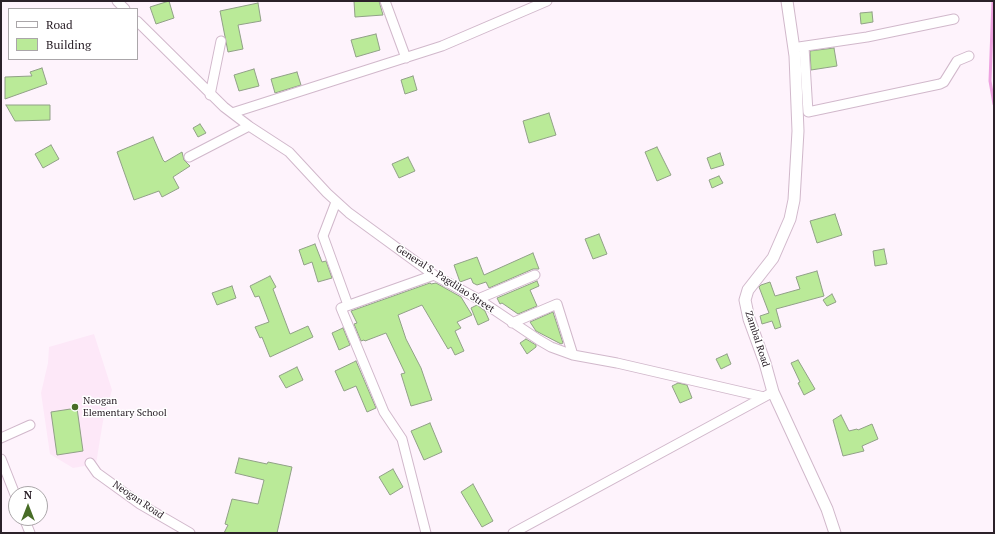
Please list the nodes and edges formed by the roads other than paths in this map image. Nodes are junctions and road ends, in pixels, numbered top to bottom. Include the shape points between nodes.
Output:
1 (385, 1) edge
2 (547, 1) edge
3 (787, 1) edge
4 (954, 19) dead end
5 (138, 23) edge
6 (221, 41) dead end
7 (799, 48) junction
8 (969, 56) dead end
9 (406, 58) junction
10 (210, 95) junction
11 (232, 113) junction
12 (249, 126) junction
13 (189, 157) dead end
14 (336, 202) junction
15 (434, 274) junction
16 (535, 275) dead end
17 (478, 299) junction
18 (348, 305) junction
19 (512, 323) junction
20 (573, 356) junction
21 (769, 394) junction
22 (30, 425) dead end
23 (1, 438) edge
24 (1, 459) edge
25 (90, 463) dead end
26 (12, 486) edge
27 (190, 533) edge
28 (426, 533) edge
29 (513, 533) edge
30 (835, 533) edge

1 - 9 street
2 - 9 street via 442,46
3 - 7 street, Zambal Road
4 - 7 street
5 - 10 street, General S. Pagdilao Street
6 - 10 street
7 - 8 street via 808,112 940,84 944,82 957,61
7 - 21 street, Zambal Road via 798,131 793,210 773,258 748,290 745,300 765,363
9 - 11 street
10 - 11 street, General S. Pagdilao Street
11 - 12 street, General S. Pagdilao Street
12 - 13 street
12 - 14 street, General S. Pagdilao Street via 289,152
14 - 15 street, General S. Pagdilao Street via 400,252
14 - 18 street via 323,236
15 - 17 street, General S. Pagdilao Street
15 - 18 street
16 - 17 street
17 - 19 street, General S. Pagdilao Street
18 - 28 street via 341,308 344,318 384,412 402,439
19 - 20 street, General S. Pagdilao Street via 551,348
19 - 20 street via 557,304
20 - 21 street, General S. Pagdilao Street
21 - 29 street
21 - 30 street, Zambal Road via 827,509
22 - 23 street
24 - 26 street
25 - 27 street, Neogan Road via 97,473 140,504

